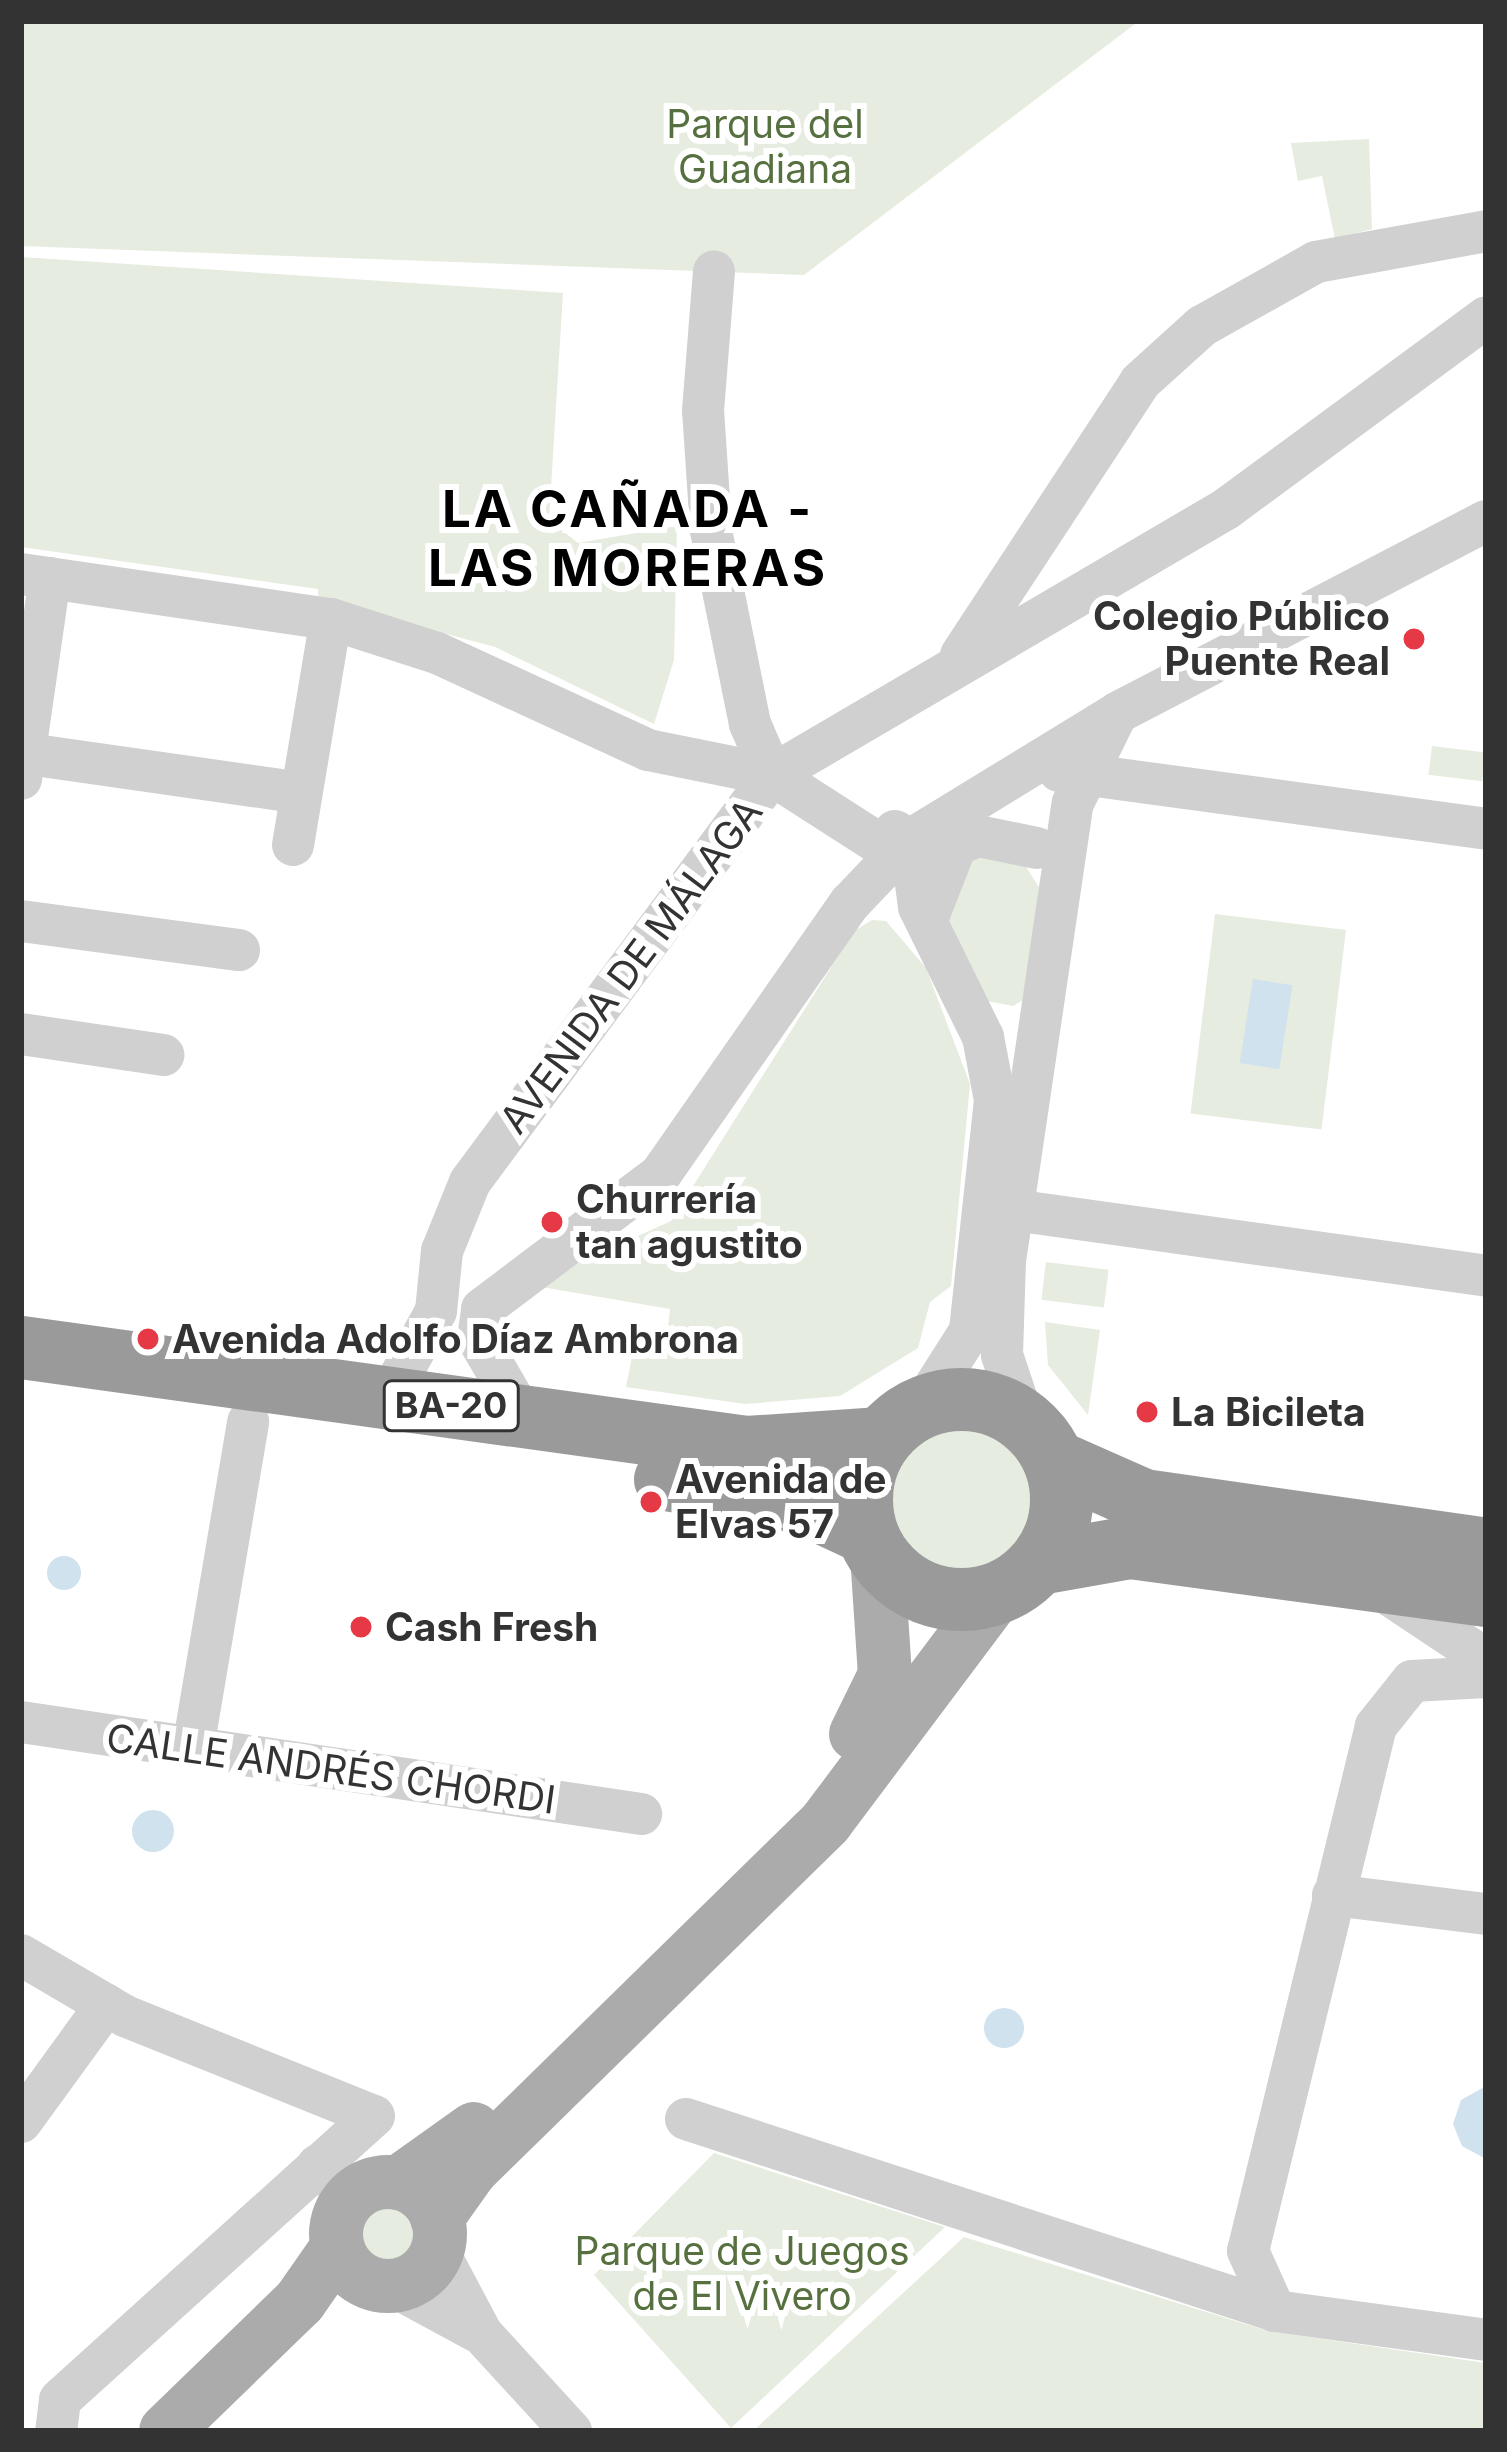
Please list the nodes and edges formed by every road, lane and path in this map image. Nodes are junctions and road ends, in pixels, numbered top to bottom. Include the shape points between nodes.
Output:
1 (1486, 231) edge
2 (714, 271) dead end
3 (1486, 317) edge
4 (1486, 521) edge
5 (35, 576) edge
6 (331, 619) junction
7 (961, 655) junction
8 (1117, 713) junction
9 (22, 762) edge
10 (1022, 766) junction
11 (779, 771) junction
12 (1086, 774) junction
13 (302, 794) junction
14 (957, 807) junction
15 (1486, 829) edge
16 (292, 845) dead end
17 (903, 847) junction
18 (1037, 848) junction
19 (1059, 889) junction
20 (850, 902) junction
21 (21, 921) edge
22 (927, 922) junction
23 (238, 950) dead end
24 (1044, 1016) junction
25 (976, 1022) junction
26 (21, 1034) edge
27 (163, 1055) dead end
28 (1013, 1210) junction
29 (1486, 1276) edge
30 (434, 1312) junction
31 (480, 1324) junction
32 (21, 1347) edge
33 (21, 1391) edge
34 (388, 1398) junction
35 (523, 1416) junction
36 (902, 1421) junction
37 (248, 1422) junction
38 (1040, 1441) junction
39 (871, 1544) junction
40 (1486, 1549) edge
41 (1019, 1578) junction
42 (1366, 1579) junction
43 (1486, 1595) edge
44 (1486, 1659) edge
45 (1486, 1677) edge
46 (21, 1722) edge
47 (193, 1748) junction
48 (641, 1814) dead end
49 (1334, 1895) junction
50 (1486, 1914) edge
51 (21, 1955) edge
52 (106, 2005) junction
53 (686, 2119) dead end
54 (21, 2122) edge
55 (381, 2229) junction
56 (1290, 2313) junction
57 (1486, 2340) edge
58 (56, 2431) edge
59 (166, 2431) edge
60 (204, 2431) edge
61 (571, 2431) edge

1 - 7 street via 1316,262 1202,326 1140,382
2 - 11 street, AVENIDA DE MÁLAGA via 703,411 711,530 750,724
3 - 7 street via 1226,509
4 - 8 street
5 - 6 street
5 - 9 street
6 - 11 street via 437,652 648,750
6 - 13 street
7 - 11 street
8 - 10 street
8 - 12 street
9 - 13 street
10 - 12 street
10 - 14 street
11 - 17 street
11 - 30 street, AVENIDA DE MÁLAGA via 470,1182 442,1251
12 - 15 street
12 - 19 street
13 - 16 street
14 - 17 street
14 - 18 street via 1018,826
17 - 20 street
17 - 22 street
18 - 19 street
18 - 22 street via 979,836 956,845
19 - 24 street
20 - 22 street
20 - 31 street via 660,1175
21 - 23 street
22 - 25 street
24 - 25 street
24 - 28 street
25 - 36 street via 995,1100 970,1331
26 - 27 street
28 - 29 street
28 - 38 street via 1002,1355
30 - 31 street
30 - 34 street, AVENIDA DE MÁLAGA
31 - 35 street
32 - 34 highway, BA-20
33 - 37 highway, BA-20
34 - 35 highway, BA-20
35 - 36 highway, BA-20 via 746,1447
36 - 38 highway, BA-20 via 998,1405
36 - 39 highway via 866,1464
37 - 39 highway, BA-20 via 736,1489
37 - 47 street
38 - 40 highway, BA-20 via 1143,1500
38 - 41 highway via 1058,1528
39 - 41 highway, BA-20 via 933,1596
39 - 55 main road via 885,1675 828,1775
41 - 42 highway, BA-20 via 1130,1547
41 - 55 main road via 826,1822 471,2170
42 - 43 highway, BA-20
42 - 44 street
45 - 49 street via 1429,1676 1385,1707
46 - 47 street, CALLE ANDRÉS CHORDI
47 - 48 street, CALLE ANDRÉS CHORDI
49 - 50 street
49 - 56 street via 1248,2251
51 - 52 street
52 - 54 street
52 - 55 street via 374,2116
53 - 56 street
55 - 58 street via 60,2400
55 - 59 main road
55 - 60 main road via 320,2318
55 - 61 street
56 - 57 street

